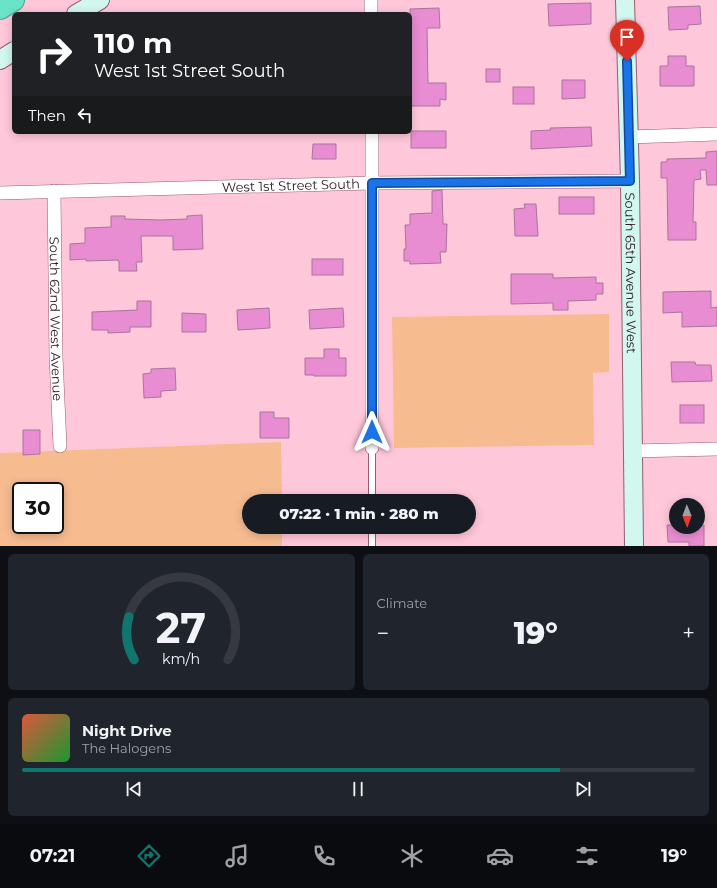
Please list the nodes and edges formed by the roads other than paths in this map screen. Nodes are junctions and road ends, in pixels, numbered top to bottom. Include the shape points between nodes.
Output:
1 (13, 0) edge
2 (100, 0) edge
3 (371, 0) edge
4 (625, 0) edge
5 (0, 8) edge
6 (79, 12) edge
7 (371, 12) edge
8 (12, 52) edge
9 (0, 60) edge
10 (372, 134) edge
11 (717, 134) edge
12 (629, 137) junction
13 (630, 181) junction
14 (372, 183) junction
15 (54, 191) junction
16 (0, 193) edge
17 (60, 446) dead end
18 (372, 448) joint
19 (717, 449) edge
20 (633, 451) junction
21 (372, 494) edge
22 (372, 534) edge
23 (372, 546) edge
24 (634, 546) edge

1 - 5 highway
2 - 6 street
3 - 7 street
4 - 12 street, South 65th Avenue West
8 - 9 street
10 - 14 street
11 - 12 street
12 - 13 street, South 65th Avenue West
13 - 14 street, West 1st Street South
13 - 20 street, South 65th Avenue West
14 - 15 street, West 1st Street South
14 - 18 street
15 - 16 street, West 1st Street South
15 - 17 street, South 62nd West Avenue
18 - 21 lane
19 - 20 street
20 - 24 street, South 65th Avenue West
22 - 23 lane

